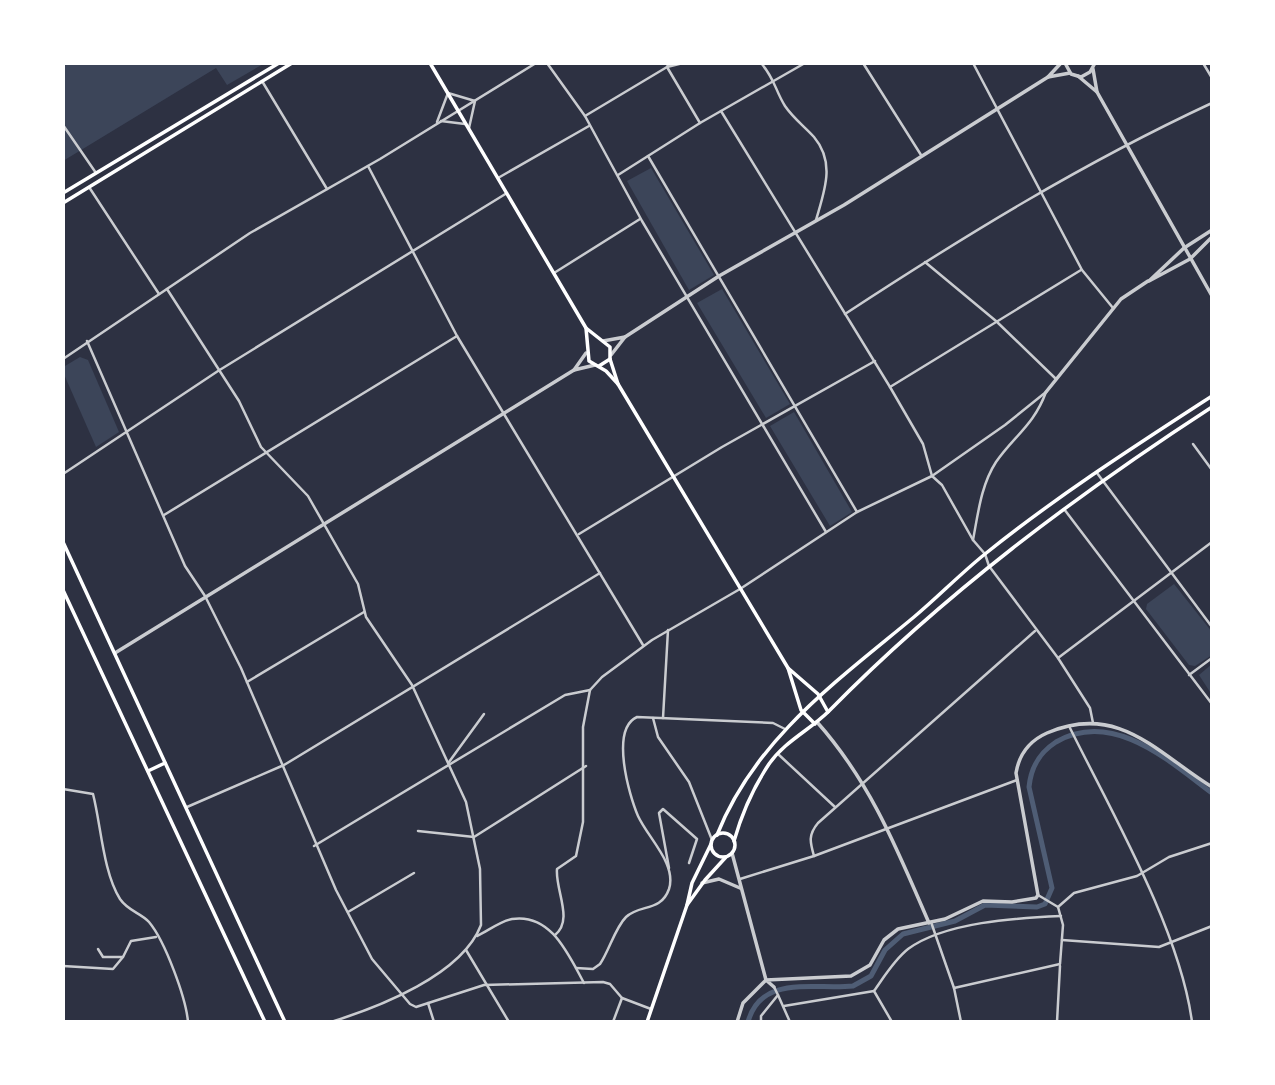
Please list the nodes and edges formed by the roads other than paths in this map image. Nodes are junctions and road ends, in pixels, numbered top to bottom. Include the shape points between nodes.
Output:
1 (279, 63) edge
2 (292, 63) edge
3 (430, 63) edge
4 (536, 63) edge
5 (547, 63) edge
6 (683, 63) edge
7 (761, 63) edge
8 (804, 63) edge
9 (863, 63) edge
10 (973, 63) edge
11 (1063, 63) edge
12 (1203, 63) edge
13 (668, 65) edge
14 (1094, 65) edge
15 (1070, 73) junction
16 (1078, 76) junction
17 (1048, 77) junction
18 (1212, 78) edge
19 (262, 81) junction
20 (775, 81) junction
21 (1097, 92) junction
22 (448, 93) junction
23 (475, 101) junction
24 (1212, 103) edge
25 (997, 108) junction
26 (458, 110) junction
27 (721, 111) junction
28 (585, 116) junction
29 (439, 122) junction
30 (700, 123) junction
31 (63, 125) edge
32 (468, 126) junction
33 (589, 126) junction
34 (1126, 143) junction
35 (922, 155) junction
36 (648, 156) junction
37 (368, 166) junction
38 (96, 173) junction
39 (618, 175) junction
40 (498, 178) junction
41 (89, 187) junction
42 (327, 189) junction
43 (1040, 192) junction
44 (63, 193) edge
45 (507, 193) junction
46 (63, 203) edge
47 (641, 219) junction
48 (816, 220) junction
49 (1212, 230) edge
50 (794, 233) junction
51 (1212, 237) edge
52 (1184, 248) junction
53 (414, 252) junction
54 (1190, 259) junction
55 (925, 262) junction
56 (1082, 270) junction
57 (554, 273) junction
58 (719, 276) junction
59 (1149, 281) junction
60 (167, 289) junction
61 (159, 294) junction
62 (1212, 296) edge
63 (688, 297) junction
64 (1113, 308) junction
65 (845, 314) junction
66 (996, 321) junction
67 (586, 328) junction
68 (457, 336) junction
69 (625, 337) junction
70 (88, 341) junction
71 (601, 341) junction
72 (589, 345) junction
73 (586, 353) junction
74 (611, 357) junction
75 (63, 359) edge
76 (875, 361) junction
77 (597, 365) junction
78 (574, 370) junction
79 (218, 371) junction
80 (1056, 379) junction
81 (618, 384) junction
82 (890, 387) junction
83 (1046, 392) junction
84 (1212, 396) edge
85 (795, 404) junction
86 (1212, 407) edge
87 (505, 412) junction
88 (762, 423) junction
89 (126, 434) junction
90 (1193, 444) dead end
91 (267, 454) junction
92 (1212, 470) edge
93 (1097, 473) junction
94 (63, 474) edge
95 (932, 475) junction
96 (673, 478) junction
97 (1102, 480) junction
98 (1063, 508) junction
99 (857, 512) junction
100 (164, 515) junction
101 (325, 525) junction
102 (826, 532) junction
103 (579, 534) junction
104 (973, 540) junction
105 (63, 542) edge
106 (1212, 542) edge
107 (985, 554) junction
108 (989, 566) junction
109 (600, 573) junction
110 (1172, 573) junction
111 (740, 589) junction
112 (63, 590) edge
113 (205, 596) junction
114 (1135, 603) junction
115 (364, 612) junction
116 (1212, 627) edge
117 (668, 630) junction
118 (1035, 631) junction
119 (643, 646) junction
120 (115, 653) junction
121 (1058, 659) junction
122 (1212, 659) edge
123 (788, 668) junction
124 (1189, 675) junction
125 (247, 681) junction
126 (412, 685) junction
127 (590, 690) junction
128 (818, 694) junction
129 (1212, 704) edge
130 (801, 710) junction
131 (828, 712) junction
132 (484, 714) dead end
133 (653, 718) junction
134 (663, 718) junction
135 (816, 723) junction
136 (1093, 723) junction
137 (1069, 726) junction
138 (785, 729) junction
139 (777, 754) junction
140 (166, 763) junction
141 (448, 764) junction
142 (284, 765) junction
143 (586, 766) junction
144 (148, 771) junction
145 (1017, 780) junction
146 (862, 783) junction
147 (1212, 787) edge
148 (63, 789) edge
149 (187, 807) junction
150 (835, 807) junction
151 (889, 828) junction
152 (418, 831) dead end
153 (717, 835) junction
154 (474, 836) junction
155 (734, 841) junction
156 (711, 842) junction
157 (1212, 843) edge
158 (314, 846) junction
159 (732, 853) junction
160 (814, 856) junction
161 (726, 857) junction
162 (689, 863) dead end
163 (670, 871) junction
164 (414, 873) dead end
165 (1141, 874) junction
166 (739, 879) junction
167 (702, 883) junction
168 (742, 889) junction
169 (1038, 895) junction
170 (687, 905) junction
171 (1058, 908) junction
172 (348, 912) junction
173 (1060, 916) junction
174 (930, 923) junction
175 (1212, 926) edge
176 (555, 935) junction
177 (477, 936) junction
178 (156, 937) junction
179 (936, 937) junction
180 (1062, 940) junction
181 (1170, 943) junction
182 (98, 948) dead end
183 (465, 949) junction
184 (122, 957) junction
185 (1060, 964) junction
186 (63, 966) edge
187 (576, 968) junction
188 (766, 980) junction
189 (584, 984) junction
190 (484, 985) junction
191 (954, 988) junction
192 (776, 991) junction
193 (874, 991) junction
194 (402, 992) junction
195 (622, 998) junction
196 (428, 1003) junction
197 (784, 1006) junction
198 (651, 1009) junction
199 (1057, 1021) edge
200 (188, 1022) edge
201 (265, 1022) edge
202 (285, 1022) edge
203 (331, 1022) edge
204 (434, 1022) edge
205 (509, 1022) edge
206 (613, 1022) edge
207 (647, 1022) edge
208 (737, 1022) edge
209 (761, 1022) edge
210 (790, 1022) edge
211 (892, 1022) edge
212 (961, 1022) edge
213 (1035, 1022) edge
214 (1098, 1022) edge
215 (1192, 1022) edge

1 - 38 main road
2 - 19 main road
3 - 22 main road
4 - 23 street
5 - 28 street
6 - 13 street
7 - 20 street
8 - 20 street
9 - 35 street
10 - 25 street
11 - 15 street
11 - 17 street
12 - 18 street
13 - 28 street
13 - 30 street
14 - 16 street
14 - 21 street
15 - 16 street
15 - 17 street
16 - 21 street
17 - 25 street
19 - 41 main road
19 - 42 street
20 - 27 street
20 - 48 street via 785,106 814,136 826,162 828,180
21 - 34 street
22 - 23 street
22 - 26 main road
22 - 29 street
23 - 26 street
23 - 32 street
24 - 34 street
25 - 35 street
25 - 43 street
26 - 29 street
26 - 32 main road
27 - 30 street
27 - 50 street
28 - 33 street
29 - 32 street
29 - 37 street
30 - 36 street
31 - 38 street
32 - 40 main road
33 - 39 street
33 - 40 street
34 - 43 street
34 - 52 street
35 - 48 street
36 - 39 street
36 - 58 street
37 - 42 street
37 - 53 street
38 - 44 main road
39 - 47 street
40 - 45 main road
41 - 46 main road
41 - 61 street
42 - 60 street
43 - 55 street
43 - 56 street
45 - 53 street
45 - 57 main road
47 - 57 street
47 - 63 street
48 - 50 street
49 - 52 street
50 - 58 street
50 - 65 street
51 - 54 street
52 - 54 street
52 - 59 street
53 - 68 street
53 - 79 street
54 - 59 street
54 - 62 street
55 - 65 street
55 - 66 street
56 - 64 street
56 - 66 street
57 - 67 main road
58 - 63 street
58 - 85 street
59 - 64 street
60 - 61 street
60 - 79 street
61 - 70 street
63 - 69 street
63 - 88 street
64 - 80 street
65 - 76 street
66 - 80 street
66 - 82 street
67 - 71 main road
67 - 72 main road
68 - 87 street
68 - 91 street
69 - 71 street
69 - 74 street
70 - 75 street
70 - 89 street
71 - 72 main road
71 - 74 main road via 610,347
72 - 73 main road
73 - 77 main road
73 - 78 street
74 - 77 main road
74 - 81 main road
76 - 82 street
76 - 85 street
77 - 78 street
77 - 81 main road
78 - 87 street
79 - 89 street
79 - 91 street
80 - 83 street
81 - 96 main road
82 - 95 street via 923,444
83 - 95 street
83 - 104 street via 1031,424 996,463 981,499
84 - 93 main road
85 - 88 street
85 - 99 street
86 - 97 main road
87 - 101 street
87 - 103 street
88 - 96 street
88 - 102 street
89 - 94 street
89 - 100 street
90 - 92 street
91 - 100 street
91 - 101 street via 308,496
93 - 97 street
93 - 107 main road
95 - 99 street
95 - 104 street
96 - 103 street
96 - 111 main road
97 - 98 main road
97 - 110 street
98 - 108 main road
98 - 114 street
99 - 102 street
100 - 113 street
101 - 113 street
101 - 115 street via 358,584
102 - 111 street
103 - 109 street
104 - 107 street
105 - 120 main road
106 - 110 street
107 - 108 street
107 - 128 main road
108 - 118 street
108 - 131 main road via 863,674
109 - 119 street
109 - 126 street
110 - 114 street
110 - 116 street
111 - 117 street
111 - 123 main road
112 - 144 main road
113 - 120 street
113 - 125 street
114 - 121 street
114 - 124 street
115 - 125 street
115 - 126 street
117 - 119 street
117 - 134 street
118 - 121 street
118 - 146 street
119 - 127 street
120 - 140 main road
121 - 136 street via 1090,708
122 - 124 street
123 - 128 main road
123 - 130 main road
124 - 129 street
125 - 142 street
126 - 141 street
126 - 142 street
127 - 141 street via 565,695
127 - 143 street via 583,727
128 - 130 main road
128 - 131 main road
130 - 135 main road
130 - 138 main road
131 - 135 main road
132 - 141 street
133 - 134 street
133 - 156 street via 656,733 689,782
133 - 163 street via 629,720 622,745 638,816
134 - 138 street via 773,723
135 - 139 main road
135 - 146 street
136 - 137 street
136 - 147 street via 1152,742
137 - 145 street via 1041,736 1021,754
137 - 165 street
138 - 153 main road via 731,804
139 - 150 street
139 - 155 main road via 750,797
140 - 144 main road
140 - 149 main road
141 - 154 street via 466,802
141 - 158 street
142 - 149 street
142 - 158 street
143 - 154 street
143 - 176 street via 576,856 557,869 564,916 561,931
144 - 201 main road
145 - 151 street
145 - 169 street
146 - 150 street
146 - 151 street
148 - 178 street via 93,794 113,884 132,912 149,921
149 - 202 main road
150 - 160 street via 811,832
151 - 160 street
151 - 174 street
152 - 154 street
153 - 155 main road via 725,834
153 - 156 main road
154 - 177 street via 480,869 481,925
155 - 159 main road
156 - 161 main road via 715,855
156 - 170 main road
157 - 165 street via 1169,857
158 - 172 street
159 - 161 main road
159 - 166 street
160 - 166 street
161 - 167 main road
162 - 163 street via 697,839 663,809 659,813
163 - 187 street via 662,902 626,917 600,964 593,969
164 - 172 street
165 - 171 street via 1074,893
165 - 181 street
166 - 168 street
167 - 168 street via 727,880
167 - 170 main road
168 - 188 street
169 - 171 street
169 - 174 street via 1030,900 983,901
170 - 198 main road
171 - 173 street
172 - 194 street via 372,959
173 - 179 street via 993,919
173 - 180 street
174 - 179 street
174 - 188 street via 898,929 884,940 862,972
175 - 181 street
176 - 177 street via 540,922 519,919
176 - 187 street
177 - 183 street
178 - 184 street via 131,941
178 - 200 street via 174,969
179 - 191 street
179 - 193 street via 906,951
180 - 181 street via 1145,947
180 - 185 street
181 - 215 street
182 - 184 street via 103,957
183 - 190 street
183 - 194 street via 439,974
184 - 186 street via 113,968
185 - 191 street
185 - 199 street
187 - 189 street
188 - 192 street
188 - 208 street via 743,1003
189 - 190 street
189 - 195 street via 610,984
190 - 196 street
190 - 205 street
191 - 212 street
192 - 197 street
192 - 209 street
193 - 197 street
193 - 211 street
194 - 196 street via 413,1006
194 - 203 street via 372,1009
195 - 198 street
195 - 206 street
196 - 204 street
197 - 210 street
198 - 207 main road
199 - 213 street
199 - 214 street

